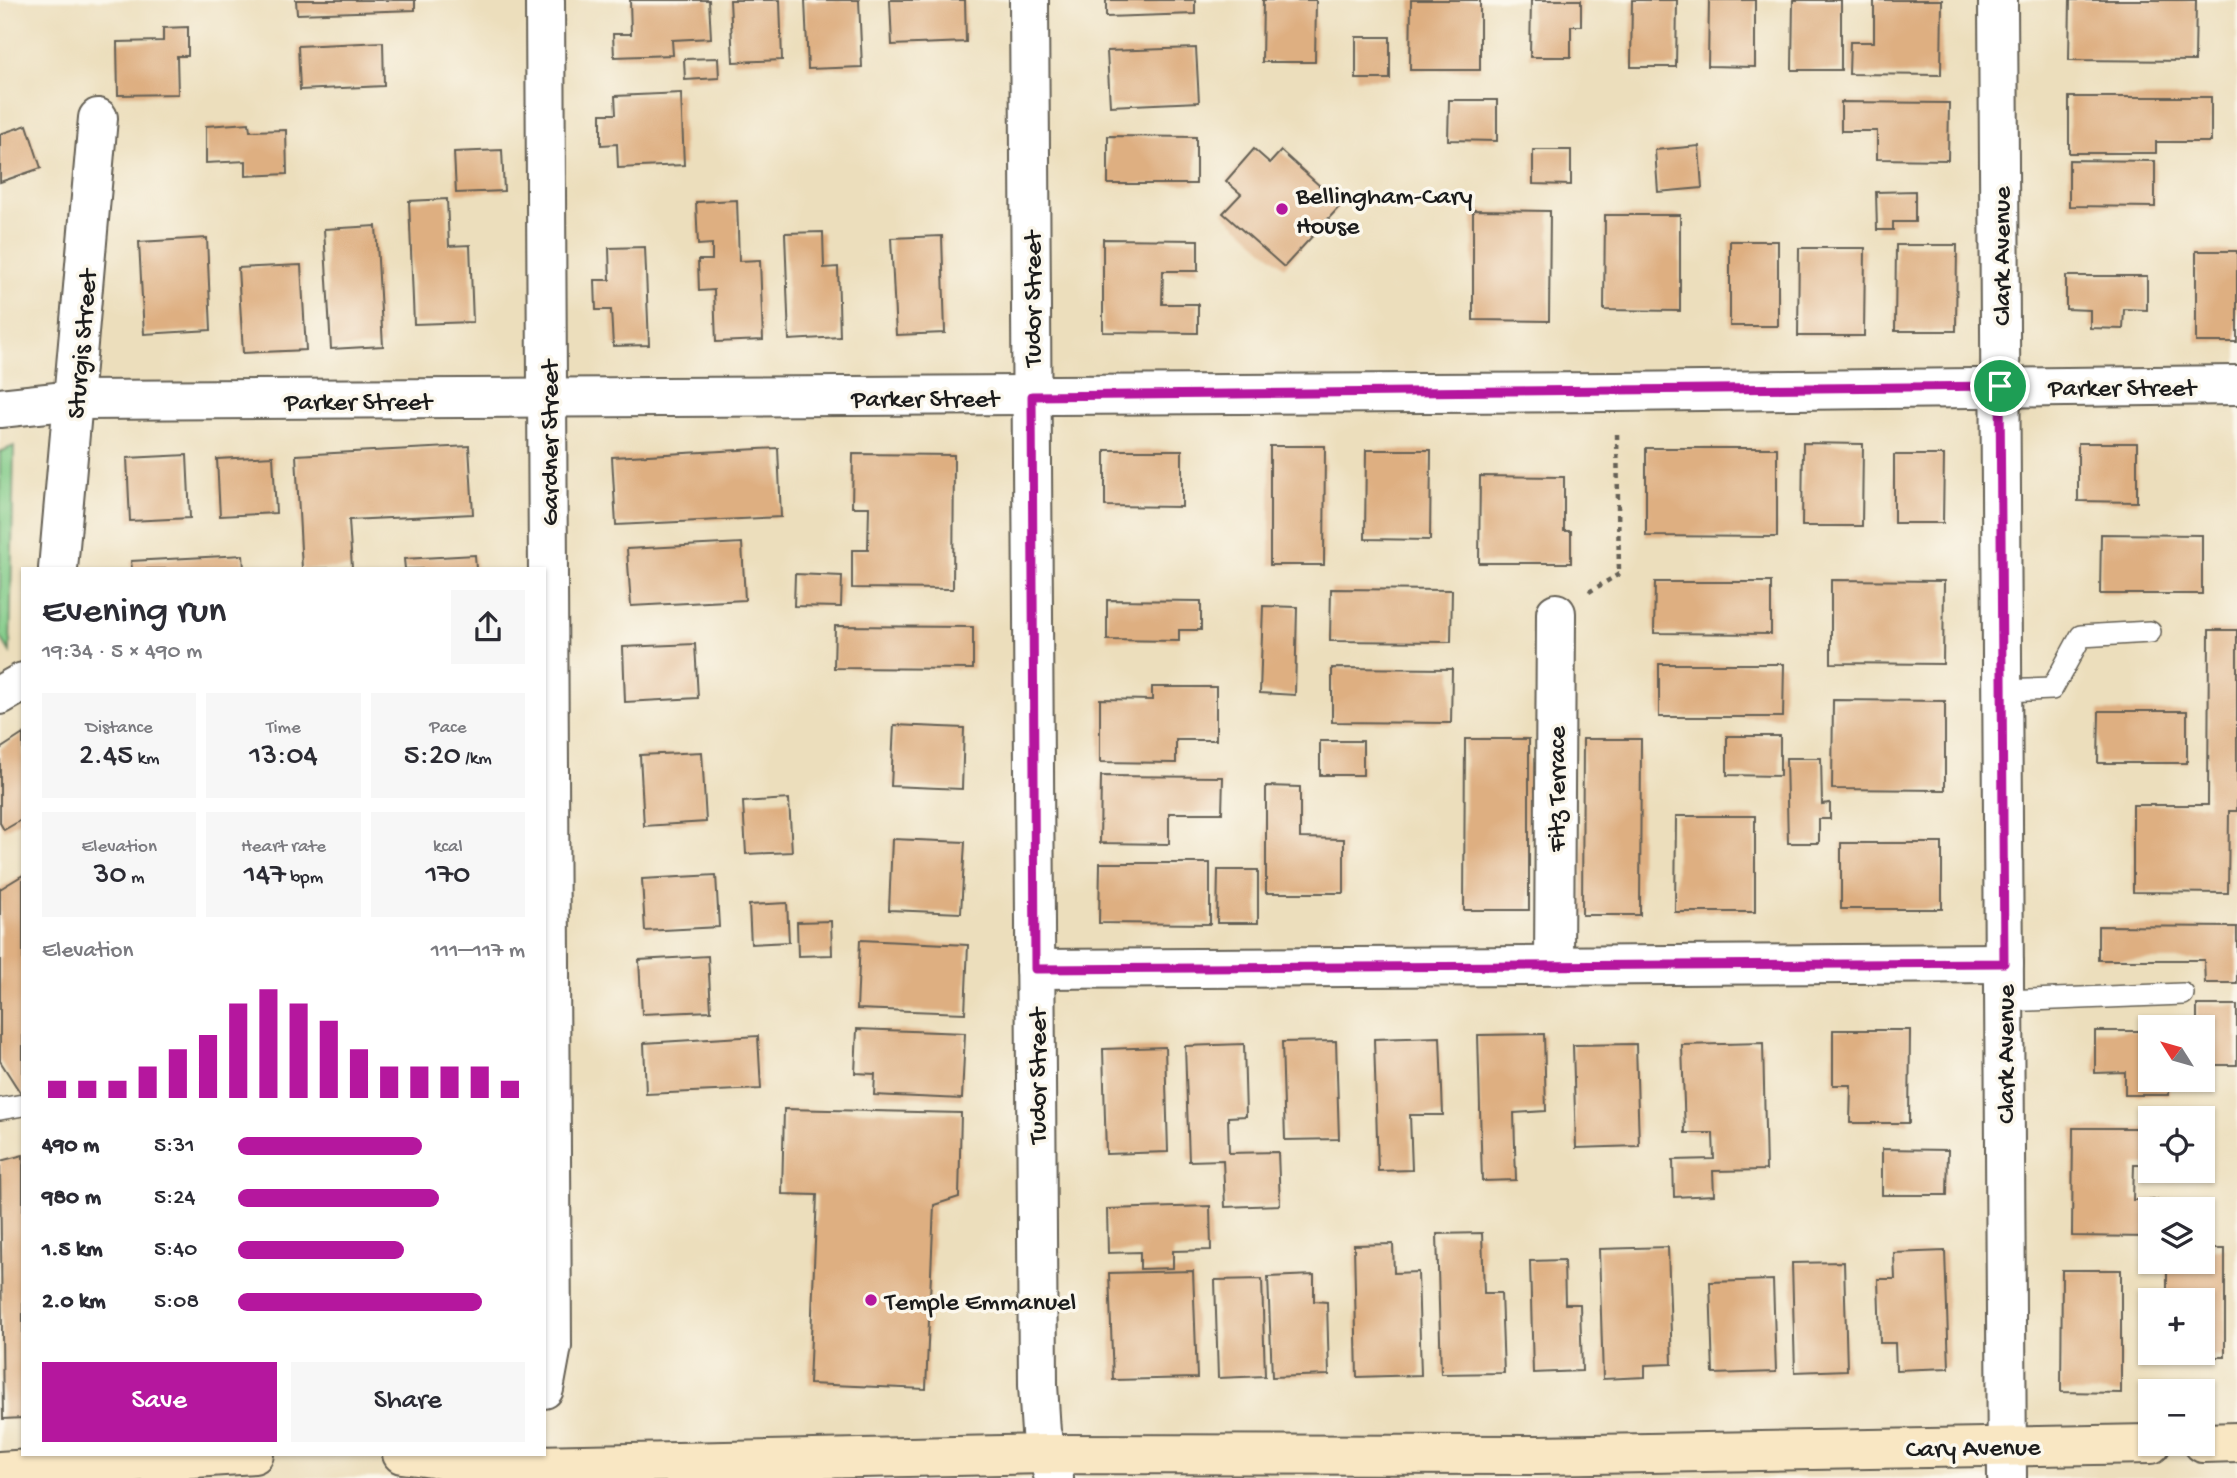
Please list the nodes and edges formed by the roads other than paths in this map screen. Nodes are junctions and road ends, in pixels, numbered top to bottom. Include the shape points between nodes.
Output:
1 (545, 0) edge
2 (1029, 0) edge
3 (1998, 0) edge
4 (99, 118) dead end
5 (2237, 385) edge
6 (2000, 386) junction
7 (1032, 396) junction
8 (75, 400) junction
9 (548, 400) junction
10 (0, 408) edge
11 (58, 567) edge
12 (1556, 613) road end
13 (2150, 632) dead end
14 (21, 683) edge
15 (2002, 691) junction
16 (0, 695) edge
17 (2004, 963) junction
18 (1554, 965) junction
19 (1035, 969) junction
20 (2183, 994) dead end
21 (2004, 1001) junction
22 (21, 1104) edge
23 (0, 1109) edge
24 (546, 1378) edge
25 (2237, 1442) edge
26 (2215, 1443) edge
27 (2138, 1446) edge
28 (233, 1456) edge
29 (423, 1456) edge
30 (2007, 1462) edge
31 (497, 1463) edge
32 (1050, 1466) edge
33 (0, 1471) edge
34 (66, 1472) edge

1 - 9 street, Gardner Street
2 - 7 street, Tudor Street
3 - 6 street, Clark Avenue
4 - 8 street, Sturgis Street
5 - 6 street, Parker Street
6 - 7 street, Parker Street
6 - 15 street, Clark Avenue
7 - 9 street, Parker Street
7 - 19 street, Tudor Street
8 - 9 street, Parker Street
8 - 10 street, Parker Street
8 - 11 street, Sturgis Street
9 - 24 street, Gardner Street via 552,1346
12 - 18 street, Fitz Terrace
13 - 15 lane via 2081,636 2052,689
14 - 16 street
15 - 17 street, Clark Avenue
17 - 18 street
17 - 21 street, Clark Avenue
18 - 19 street
19 - 32 street, Tudor Street via 1038,1397
20 - 21 lane
21 - 30 street, Clark Avenue
22 - 23 lane
25 - 26 main road
27 - 30 main road, Cary Avenue
28 - 34 main road
29 - 31 main road, Cary Avenue
30 - 32 main road, Cary Avenue via 1537,1455
31 - 32 main road, Cary Avenue
33 - 34 main road

